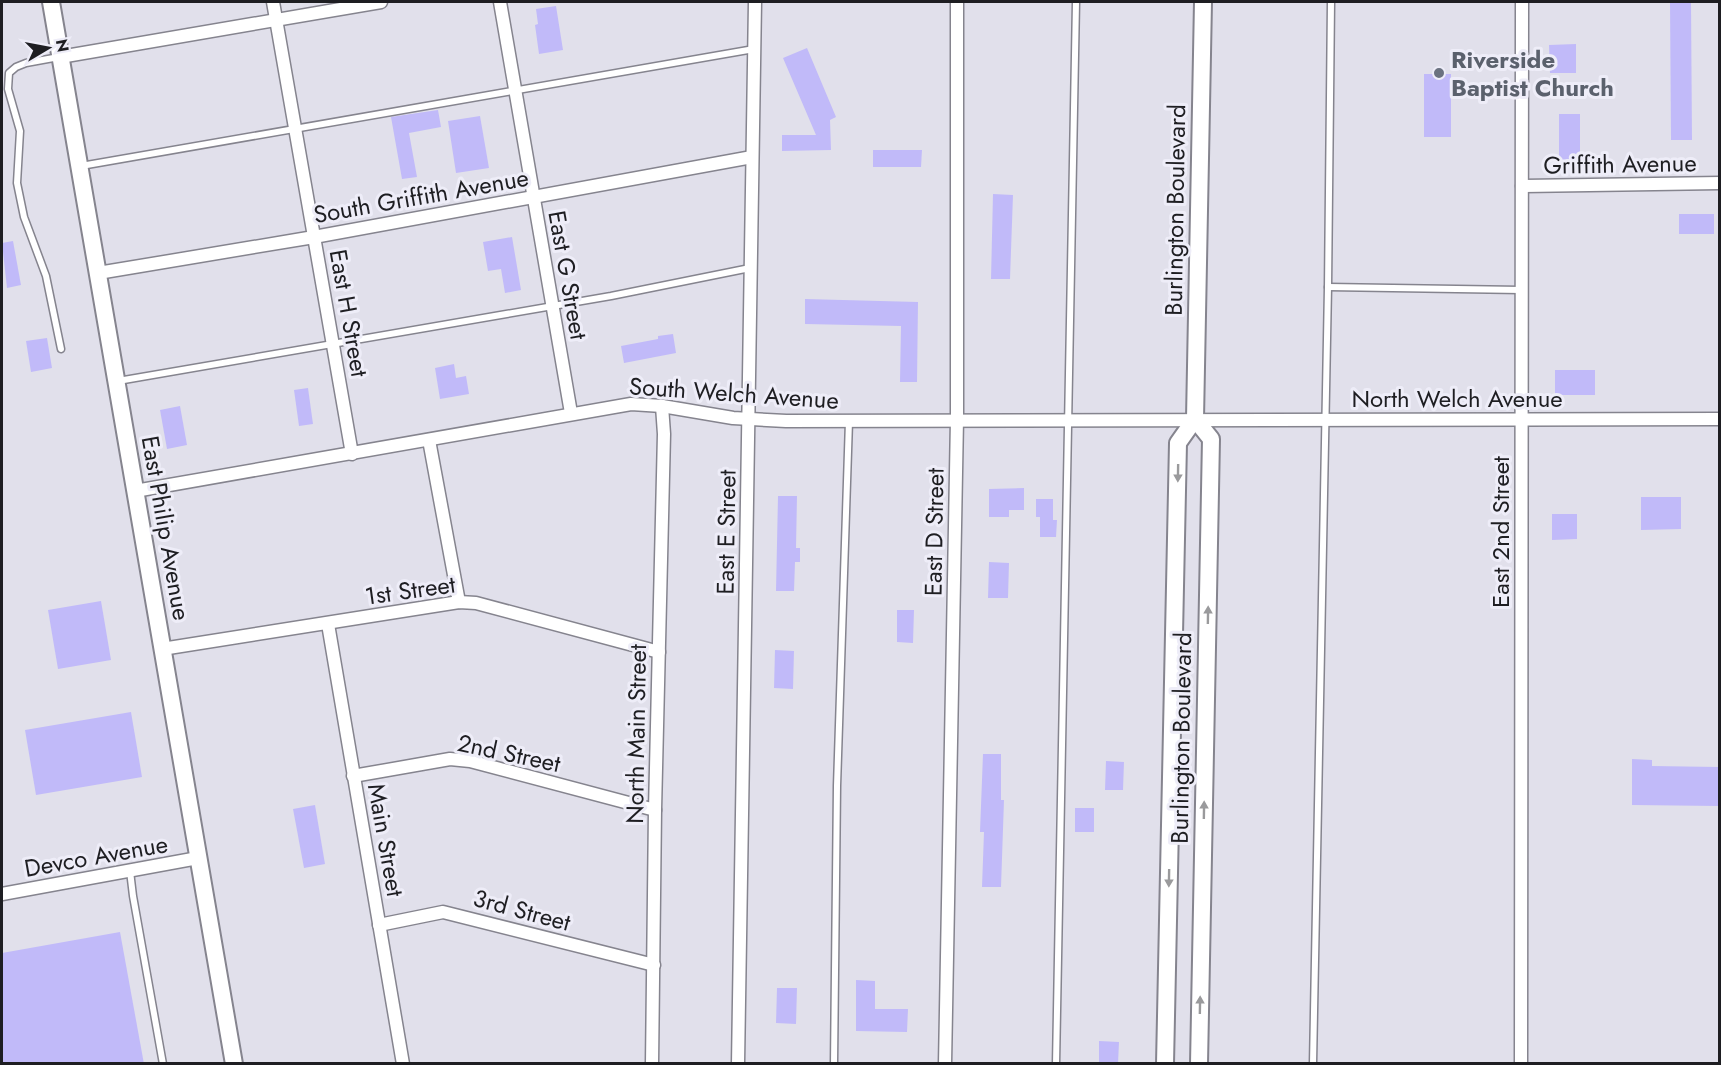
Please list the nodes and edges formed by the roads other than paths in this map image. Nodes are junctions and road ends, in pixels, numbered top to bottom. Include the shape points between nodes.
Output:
1 (51, 2) edge
2 (273, 2) edge
3 (381, 2) edge
4 (500, 2) edge
5 (755, 2) edge
6 (957, 2) edge
7 (1076, 2) edge
8 (1203, 2) edge
9 (1331, 2) edge
10 (1522, 2) edge
11 (276, 20) junction
12 (754, 50) junction
13 (60, 57) junction
14 (516, 91) junction
15 (296, 130) junction
16 (752, 157) junction
17 (79, 167) junction
18 (1719, 183) edge
19 (1521, 186) junction
20 (534, 197) junction
21 (315, 237) junction
22 (750, 268) junction
23 (98, 273) junction
24 (1328, 287) junction
25 (1522, 290) junction
26 (552, 305) junction
27 (333, 344) junction
28 (61, 349) dead end
29 (117, 382) junction
30 (662, 406) junction
31 (571, 413) junction
32 (749, 419) junction
33 (957, 419) junction
34 (1068, 419) junction
35 (1195, 419) junction
36 (1521, 419) junction
37 (1719, 419) edge
38 (1324, 420) junction
39 (849, 421) junction
40 (429, 440) junction
41 (352, 454) junction
42 (135, 491) junction
43 (459, 602) junction
44 (328, 624) junction
45 (162, 649) junction
46 (659, 652) junction
47 (353, 776) junction
48 (655, 810) junction
49 (198, 858) junction
50 (130, 871) junction
51 (2, 894) edge
52 (379, 925) junction
53 (654, 966) junction
54 (163, 1064) edge
55 (234, 1064) edge
56 (403, 1064) edge
57 (652, 1064) edge
58 (738, 1064) edge
59 (834, 1064) edge
60 (945, 1064) edge
61 (1056, 1064) edge
62 (1165, 1064) edge
63 (1198, 1064) edge
64 (1313, 1064) edge
65 (1521, 1064) edge

1 - 13 street, East Philip Avenue
2 - 11 street, East H Street
3 - 11 street
4 - 14 street, East G Street
5 - 12 street, East E Street
6 - 33 street, East D Street
7 - 34 lane
8 - 35 street, Burlington Boulevard
9 - 24 lane
10 - 19 street, East 2nd Street
11 - 13 street
11 - 15 street, East H Street
12 - 14 lane
12 - 16 street, East E Street
13 - 17 street, East Philip Avenue
13 - 28 lane via 16,67 9,73 8,89 20,131 17,183 46,276
14 - 15 lane
14 - 20 street, East G Street
15 - 17 lane
15 - 21 street, East H Street
16 - 20 street, South Griffith Avenue
16 - 22 street, East E Street
17 - 23 street, East Philip Avenue
18 - 19 street, Griffith Avenue
19 - 25 street, East 2nd Street
20 - 21 street, South Griffith Avenue
20 - 26 street, East G Street
21 - 23 street, South Griffith Avenue
21 - 27 street, East H Street
22 - 26 lane
22 - 32 street, East E Street
23 - 29 street, East Philip Avenue
24 - 25 lane
24 - 38 lane
25 - 36 street, East 2nd Street
26 - 27 lane
26 - 31 street, East G Street
27 - 29 lane
27 - 41 street, East H Street
29 - 42 street, East Philip Avenue
30 - 31 street, South Welch Avenue via 631,404
30 - 32 street, South Welch Avenue
30 - 46 street, North Main Street
31 - 40 street, South Welch Avenue
32 - 39 street, South Welch Avenue
32 - 58 street, East E Street
33 - 34 street, South Welch Avenue
33 - 39 street, South Welch Avenue
33 - 60 street, East D Street
34 - 35 street, South Welch Avenue
34 - 61 lane
35 - 38 street, North Welch Avenue
35 -> 62 street, Burlington Boulevard via 1178,443
63 -> 35 street, Burlington Boulevard via 1211,439
36 - 37 street, North Welch Avenue
36 - 38 street, North Welch Avenue
36 - 65 street, East 2nd Street
38 - 64 lane
39 - 59 lane via 837,786
40 - 41 street, South Welch Avenue
40 - 43 street
41 - 42 street, South Welch Avenue
42 - 45 street, East Philip Avenue
43 - 44 street, 1st Street
43 - 46 street, 1st Street via 476,603
44 - 45 street, 1st Street
44 - 47 street, Main Street
45 - 49 street, East Philip Avenue
46 - 48 street, North Main Street
47 - 48 street, 2nd Street via 450,759 470,761
47 - 52 street, Main Street
48 - 53 street, North Main Street
49 - 50 street, Devco Avenue
49 - 55 street, East Philip Avenue
50 - 51 street, Devco Avenue
50 - 54 lane
52 - 53 street, 3rd Street via 450,913
52 - 56 street, Main Street
53 - 57 street, North Main Street

